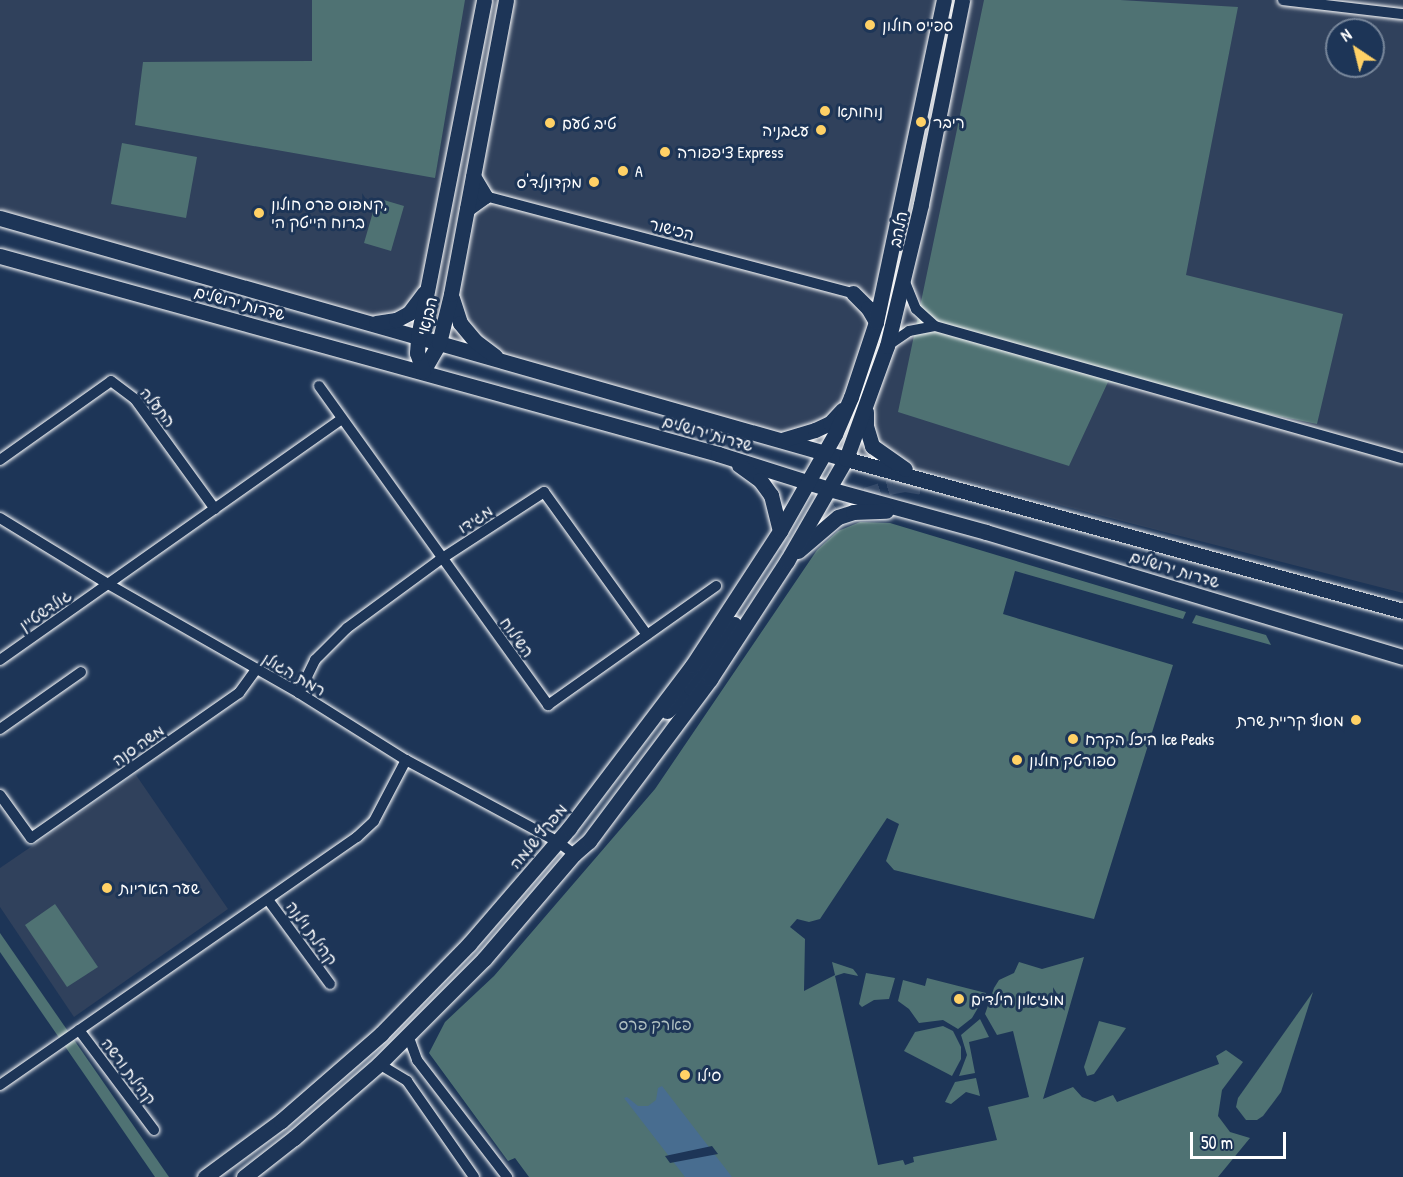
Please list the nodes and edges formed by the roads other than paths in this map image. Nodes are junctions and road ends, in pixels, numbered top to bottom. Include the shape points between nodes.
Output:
1 (484, 0) edge
2 (506, 0) edge
3 (944, 0) edge
4 (962, 0) edge
5 (1283, 0) edge
6 (1318, 0) edge
7 (1330, 4) junction
8 (1403, 15) edge
9 (473, 176) junction
10 (485, 196) junction
11 (467, 209) junction
12 (0, 218) edge
13 (0, 256) edge
14 (885, 278) junction
15 (904, 282) junction
16 (427, 288) junction
17 (853, 293) junction
18 (451, 294) junction
19 (365, 322) junction
20 (876, 322) junction
21 (935, 326) junction
22 (418, 337) junction
23 (440, 343) junction
24 (887, 346) junction
25 (505, 363) junction
26 (423, 371) junction
27 (319, 386) dead end
28 (851, 397) junction
29 (866, 407) junction
30 (342, 419) junction
31 (782, 440) junction
32 (825, 452) junction
33 (718, 454) junction
34 (1403, 458) edge
35 (846, 459) junction
36 (0, 460) edge
37 (809, 482) junction
38 (947, 485) junction
39 (928, 488) tunnel mouth
40 (829, 489) junction
41 (215, 509) junction
42 (924, 514) junction
43 (0, 518) edge
44 (780, 531) junction
45 (1170, 547) junction
46 (785, 556) junction
47 (441, 560) junction
48 (108, 584) junction
49 (716, 586) dead end
50 (1403, 611) edge
51 (647, 635) junction
52 (1403, 657) edge
53 (0, 660) edge
54 (256, 670) junction
55 (81, 672) dead end
56 (299, 693) junction
57 (0, 729) edge
58 (633, 744) junction
59 (406, 760) junction
60 (0, 795) edge
61 (558, 842) junction
62 (574, 854) junction
63 (269, 901) junction
64 (330, 984) dead end
65 (79, 1030) junction
66 (408, 1035) junction
67 (379, 1064) junction
68 (0, 1085) edge
69 (154, 1130) dead end
70 (205, 1177) edge
71 (244, 1177) edge
72 (474, 1177) edge
73 (507, 1177) edge

1 - 16 main road, הבנאי
2 - 9 main road, הבנאי
3 - 14 main road, הלהב
4 - 15 main road, הלהב
5 - 7 street
6 - 7 street
7 - 8 street
9 - 10 main road
9 - 11 main road, הבנאי
10 - 11 main road
10 - 17 street, הכישור
11 - 18 main road, הבנאי
12 - 19 main road, שדרות ירושלים
13 - 26 main road, שדרות ירושלים
14 - 17 main road via 865,291
14 - 20 main road, הלהב
15 - 21 street via 916,309
15 - 24 main road, הלהב
16 - 19 main road via 409,313 396,320
16 - 22 main road, הבנאי
17 - 20 main road
18 - 23 main road, הבנאי
18 - 25 main road via 460,323 475,341
19 - 22 main road, שדרות ירושלים
20 - 28 main road, הלהב
21 - 24 street via 909,331
21 - 34 street
22 - 23 main road, שדרות ירושלים
22 - 26 main road, הבנאי via 417,353
23 - 25 main road, שדרות ירושלים
23 - 26 main road, הבנאי
24 - 29 main road, הלהב
25 - 31 main road, שדרות ירושלים
26 - 33 main road, שדרות ירושלים
27 - 30 street, השילוח
28 - 31 main road via 830,423
28 - 32 main road, הלהב
29 - 35 main road, הלהב
29 - 38 main road via 869,439 881,454 909,472
30 - 41 street
30 - 47 street, השילוח
31 - 32 main road, שדרות ירושלים
32 - 35 main road, שדרות ירושלים
32 - 37 main road, מפרץ שלמה
33 - 37 main road, שדרות ירושלים
33 - 44 main road via 760,480 771,495
35 - 38 main road, שדרות ירושלים
35 - 40 main road
36 - 41 street, התעלה via 111,381 135,399
37 - 40 main road, שדרות ירושלים
37 - 44 main road, מפרץ שלמה
38 - 45 main road, שדרות ירושלים
39 - 45 main road via 1068,529
40 - 42 main road, שדרות ירושלים
40 - 46 main road
41 - 48 street
42 - 46 main road via 872,510 843,515
42 - 52 main road, שדרות ירושלים
43 - 48 street, רמת הגולן
44 - 58 main road, מפרץ שלמה via 692,666
45 - 50 main road, שדרות ירושלים
46 - 58 main road via 691,688
46 - 62 main road via 710,680 589,841
47 - 51 street, מגידו via 544,492
47 - 51 street, השילוח via 548,705
47 - 56 street, מגידו via 330,643 315,660
48 - 53 street, גולדשטיין
48 - 54 street, רמת הגולן
49 - 51 street, השילוח
54 - 56 street, רמת הגולן
54 - 60 street, משה סנה via 238,693 31,838
55 - 57 street
56 - 59 street, רמת הגולן
58 - 61 main road, מפרץ שלמה
59 - 61 street, רמת הגולן
59 - 63 street via 374,821
61 - 62 street, רמת הגולן
61 - 70 main road, מפרץ שלמה via 469,944 381,1034 281,1121
62 - 66 main road via 484,959
63 - 64 street, קהילת וילנה
63 - 65 street
65 - 68 street
65 - 69 street, קהילת ורשה
66 - 67 main road
66 - 73 street via 417,1060
67 - 71 main road
67 - 72 street via 407,1081

